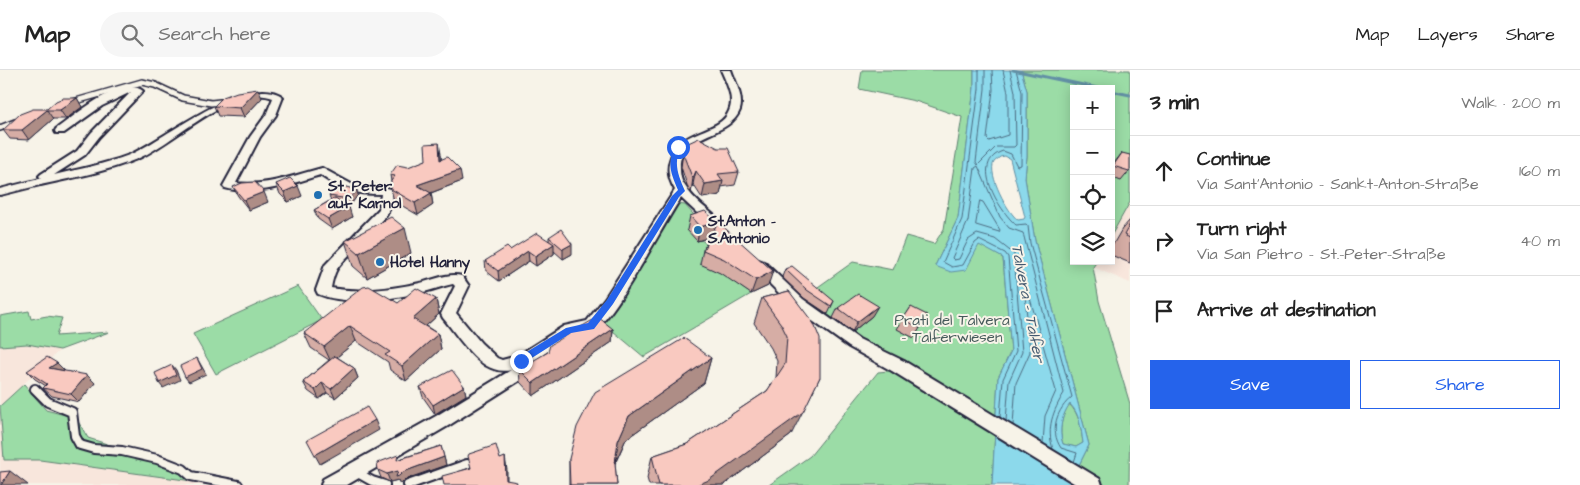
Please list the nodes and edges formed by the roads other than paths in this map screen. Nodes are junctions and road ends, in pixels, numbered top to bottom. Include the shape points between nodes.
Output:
1 (726, 70) edge
2 (123, 88) junction
3 (220, 102) junction
4 (63, 105) edge
5 (22, 120) edge
6 (0, 128) edge
7 (60, 131) dead end
8 (710, 132) joint
9 (40, 182) junction
10 (682, 191) junction
11 (0, 192) edge
12 (722, 231) edge
13 (750, 257) edge
14 (591, 326) junction
15 (35, 389) dead end
16 (468, 464) edge
17 (354, 470) junction
18 (238, 485) edge
19 (330, 485) edge
20 (385, 485) edge
21 (408, 485) edge
22 (1093, 485) edge

1 - 8 street via 733,84 734,114
2 - 3 lane via 148,82 183,98
2 - 4 lane
2 - 7 street
2 - 9 street via 138,91 81,153 49,172
3 - 9 street via 135,156
3 - 14 street via 259,91 269,91 278,97 271,115 255,137 229,186 273,185 322,171 340,185 363,191 383,189 387,192 385,210 328,271 323,290 329,295 386,293 457,280 462,286 448,314 491,362 501,366 521,361 569,330
5 - 6 lane
8 - 10 street via 687,140 674,154 673,170
9 - 11 lane
10 - 12 street
10 - 14 street
13 - 22 street via 798,302 854,343 898,366
14 - 17 street via 442,421
15 - 18 lane via 48,402 72,412 75,436 80,445 140,455 183,469 191,476
16 - 21 lane
17 - 19 street
17 - 20 lane

